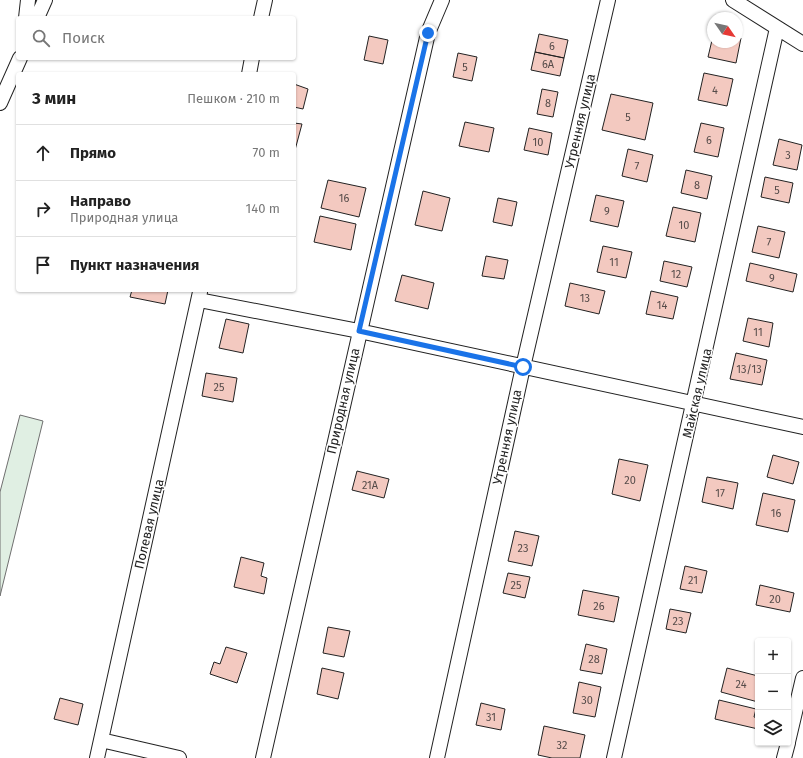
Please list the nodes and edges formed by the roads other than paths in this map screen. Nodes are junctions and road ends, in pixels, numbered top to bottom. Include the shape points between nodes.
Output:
1 (28, 0) edge
2 (45, 0) edge
3 (265, 0) edge
4 (442, 0) edge
5 (608, 0) edge
6 (733, 0) edge
7 (26, 16) edge
8 (39, 16) edge
9 (261, 16) edge
10 (777, 28) junction
11 (803, 44) edge
12 (19, 60) edge
13 (252, 60) edge
14 (249, 72) edge
15 (0, 103) edge
16 (200, 295) edge
17 (359, 331) junction
18 (523, 367) junction
19 (695, 402) junction
20 (803, 427) edge
21 (803, 678) edge
22 (791, 729) edge
23 (101, 740) junction
24 (787, 746) edge
25 (97, 758) edge
26 (179, 758) edge
27 (263, 758) edge
28 (437, 758) edge
29 (614, 758) edge
30 (784, 758) edge

1 - 7 street
2 - 8 street
3 - 9 street
4 - 17 street, Природная улица via 428,33
5 - 18 street, Утренняя улица
6 - 10 street
10 - 11 street
10 - 19 street, Майская улица
12 - 15 street
13 - 14 street
16 - 17 street
16 - 23 street, Полевая улица
17 - 18 street
17 - 27 street, Природная улица
18 - 19 street
18 - 28 street, Утренняя улица
19 - 20 street
19 - 29 street, Майская улица
21 - 22 street
23 - 25 street, Полевая улица
23 - 26 street
24 - 30 street

